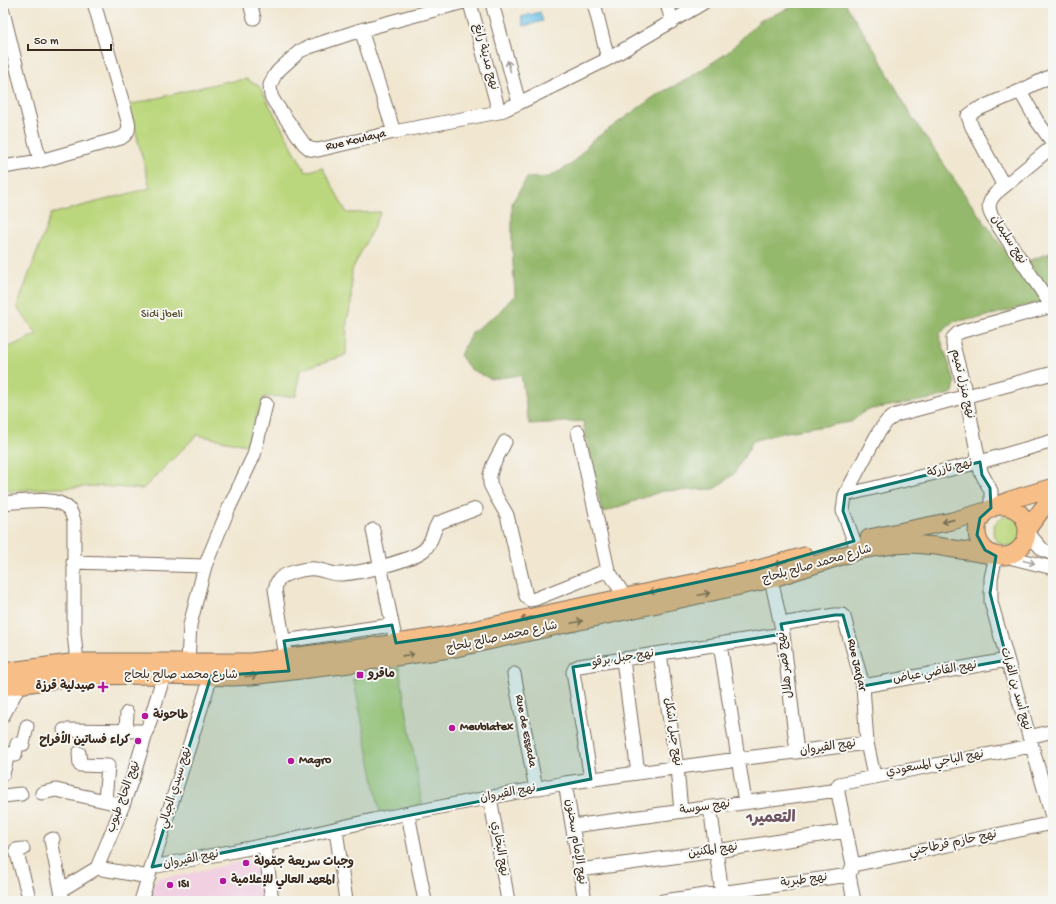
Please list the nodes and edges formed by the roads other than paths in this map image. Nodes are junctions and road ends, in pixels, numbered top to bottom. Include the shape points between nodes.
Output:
1 (94, 3) edge
2 (250, 3) edge
3 (460, 3) edge
4 (470, 3) edge
5 (492, 3) edge
6 (594, 3) edge
7 (667, 3) edge
8 (703, 3) edge
9 (3, 12) edge
10 (254, 18) dead end
11 (672, 22) junction
12 (361, 30) junction
13 (608, 59) junction
14 (1053, 75) edge
15 (1020, 91) junction
16 (519, 104) junction
17 (499, 112) junction
18 (394, 132) junction
19 (1053, 144) edge
20 (40, 161) junction
21 (3, 167) edge
22 (1004, 186) junction
23 (1053, 307) edge
24 (1053, 373) edge
25 (966, 395) junction
26 (266, 404) dead end
27 (578, 432) dead end
28 (1053, 441) edge
29 (505, 442) dead end
30 (980, 462) junction
31 (1053, 487) edge
32 (845, 495) junction
33 (1053, 500) edge
34 (3, 502) edge
35 (992, 508) junction
36 (476, 509) dead end
37 (372, 530) dead end
38 (1028, 530) junction
39 (854, 541) junction
40 (1053, 554) edge
41 (998, 556) junction
42 (73, 562) junction
43 (205, 566) junction
44 (380, 567) junction
45 (1053, 568) edge
46 (608, 570) junction
47 (771, 579) junction
48 (625, 597) junction
49 (392, 625) junction
50 (782, 629) junction
51 (284, 640) junction
52 (720, 644) junction
53 (388, 649) junction
54 (660, 654) junction
55 (286, 657) junction
56 (623, 660) junction
57 (1007, 660) junction
58 (77, 662) junction
59 (188, 662) junction
60 (514, 674) dead end
61 (164, 675) junction
62 (211, 676) junction
63 (7, 683) edge
64 (863, 686) junction
65 (127, 712) dead end
66 (3, 716) edge
67 (27, 726) dead end
68 (64, 730) dead end
69 (126, 730) junction
70 (146, 731) junction
71 (1053, 731) edge
72 (1030, 741) junction
73 (867, 743) junction
74 (797, 752) junction
75 (79, 753) dead end
76 (738, 759) junction
77 (677, 768) junction
78 (638, 773) junction
79 (3, 774) edge
80 (874, 776) junction
81 (591, 779) junction
82 (565, 783) junction
83 (838, 787) junction
84 (536, 789) junction
85 (42, 792) dead end
86 (21, 794) dead end
87 (3, 796) edge
88 (490, 797) junction
89 (105, 800) junction
90 (745, 802) junction
91 (123, 805) junction
92 (710, 807) junction
93 (681, 811) junction
94 (408, 814) junction
95 (1053, 818) edge
96 (573, 826) junction
97 (336, 830) junction
98 (846, 831) junction
99 (53, 839) dead end
100 (265, 845) junction
101 (23, 849) dead end
102 (716, 851) junction
103 (96, 868) junction
104 (580, 870) junction
105 (851, 870) junction
106 (151, 872) junction
107 (62, 895) edge
108 (723, 897) edge
109 (30, 901) edge
110 (141, 901) edge
111 (272, 901) edge
112 (346, 901) edge
113 (424, 901) edge
114 (508, 901) edge
115 (584, 901) edge
116 (662, 901) edge
117 (854, 901) edge

1 - 20 street via 128,121 128,130 121,138
2 - 10 street
3 - 12 street, Rue Koulaya
4 - 17 street, نهج مدينة رابغ
16 -> 5 street, نهج مدينة رابغ
6 - 13 street
7 - 11 street
8 - 11 street, Rue Koulaya
9 - 20 street
11 - 13 street, Rue Koulaya
12 - 18 street
12 - 18 street, Rue Koulaya via 300,51 275,75 270,85 270,93 310,149 318,150
13 - 16 street, Rue Koulaya
14 - 15 street
15 - 19 street
15 - 22 street via 968,116
16 - 17 street, Rue Koulaya
17 - 18 street, Rue Koulaya
19 - 22 street, نهج سليمان
20 - 21 street
22 - 23 street, نهج سليمان via 992,197 989,210
23 - 25 street, نهج منزل تميم via 955,335 953,345
24 - 25 street
25 - 30 street, نهج منزل تميم
25 - 32 street via 896,415 887,421
26 - 43 street via 254,455
27 - 46 street
28 - 30 street, نهج تازركة
29 - 46 street via 493,465 490,484 507,515 526,596 530,600 535,599
30 - 32 street, نهج تازركة
30 - 35 street, نهج منزل تميم via 982,475 991,491
31 - 35 main road, شارع محمد صالح بلحاج
32 - 39 street via 843,511
33 - 38 main road via 1043,508
34 - 42 street via 46,500 57,502 68,509 74,521
35 - 38 main road via 1006,505 1014,508 1023,516
35 -> 39 main road, شارع محمد صالح بلحاج via 952,521
35 - 41 main road via 980,518 977,534 979,543 985,550
36 - 44 street via 438,523 426,549 418,554
37 - 44 street
38 - 40 street via 1042,549
38 - 41 main road via 1026,542 1020,549 1013,554
39 -> 48 main road, شارع محمد صالح بلحاج via 755,570
41 -> 45 street
41 - 47 main road, شارع محمد صالح بلحاج via 936,546 893,545 860,550
41 - 57 street, نهج أسد بن الفرات via 990,578 990,593
42 - 43 street
42 - 58 street
43 - 59 street via 190,625
44 - 49 street
44 - 51 street via 342,574 307,568 283,576 275,589
46 - 48 street
47 - 50 street, نهج قصر هلال
53 -> 47 main road, شارع محمد صالح بلحاج via 456,648
48 -> 53 main road, شارع محمد صالح بلحاج
49 - 51 street
49 - 53 street
50 - 52 street, نهج جبل برقو
50 - 64 street, Rue Jarjar via 842,615
50 - 74 street, نهج قصر هلال
51 - 55 street
52 - 54 street, نهج جبل برقو
52 - 76 street
53 - 55 main road, شارع محمد صالح بلحاج
62 -> 53 main road, شارع محمد صالح بلحاج via 251,676
54 - 56 street, نهج جبل برقو
54 - 77 street, نهج جبل اشكل
55 - 59 main road, شارع محمد صالح بلحاج via 251,662
56 - 78 street
56 - 81 street, نهج جبل برقو via 579,666 573,672
57 - 64 street, نهج القاضي عياض
57 - 72 street, نهج أسد بن الفرات
58 - 59 main road, شارع محمد صالح بلحاج
58 - 63 main road, شارع محمد صالح بلحاج
60 - 84 street, Rue de Essada
61 - 62 main road, شارع محمد صالح بلحاج
61 - 63 main road, شارع محمد صالح بلحاج via 81,676
61 - 70 street, نهج الحاج طبوب
62 - 106 street, نهج سيدي الجبالي
63 - 66 street
64 - 73 street, Rue Jarjar
65 - 69 street
67 - 79 street via 24,744 17,744 15,755 8,754
68 - 69 street
69 - 70 street
70 - 91 street, نهج الحاج طبوب
71 - 72 street, نهج الباجي المسعودي
72 - 80 street, نهج الباجي المسعودي
72 - 95 street, نهج أسد بن الفرات
73 - 74 street, نهج القيروان
73 - 80 street, Rue Jarjar
74 - 76 street, نهج القيروان
75 - 89 street via 80,765 108,766
76 - 77 street, نهج القيروان
76 - 90 street
77 - 78 street, نهج القيروان
77 - 93 street, نهج جبل اشكل
78 - 81 street, نهج القيروان
80 - 83 street, نهج الباجي المسعودي
81 - 82 street, نهج القيروان
82 - 84 street, نهج القيروان
82 - 96 street, نهج الإمام سحنون
83 - 90 street, نهج سوسة
83 - 98 street
84 - 88 street, نهج القيروان
85 - 89 street via 56,790
86 - 87 street
88 - 94 street, نهج القيروان
88 - 114 street, نهج البخاري
89 - 91 street
90 - 92 street, نهج سوسة
91 - 103 street, نهج الحاج طبوب
92 - 93 street, نهج سوسة
92 - 102 street
93 - 96 street, نهج سوسة
94 - 97 street, نهج القيروان
94 - 113 street
95 - 105 street, نهج حازم قرطاجني
96 - 104 street, نهج الإمام سحنون
97 - 100 street, نهج القيروان
97 - 112 street
98 - 102 street, نهج المكنين
98 - 105 street
99 - 107 street via 50,840
100 - 106 street, نهج القيروان
100 - 111 street
101 - 109 street via 16,850
102 - 104 street, نهج المكنين
102 - 108 street
103 - 106 street
103 - 107 street
104 - 115 street, نهج الإمام سحنون
105 - 108 street, نهج طبربة
105 - 117 street
106 - 110 street, نهج سيدي الجبالي
108 - 116 street, نهج طبربة

